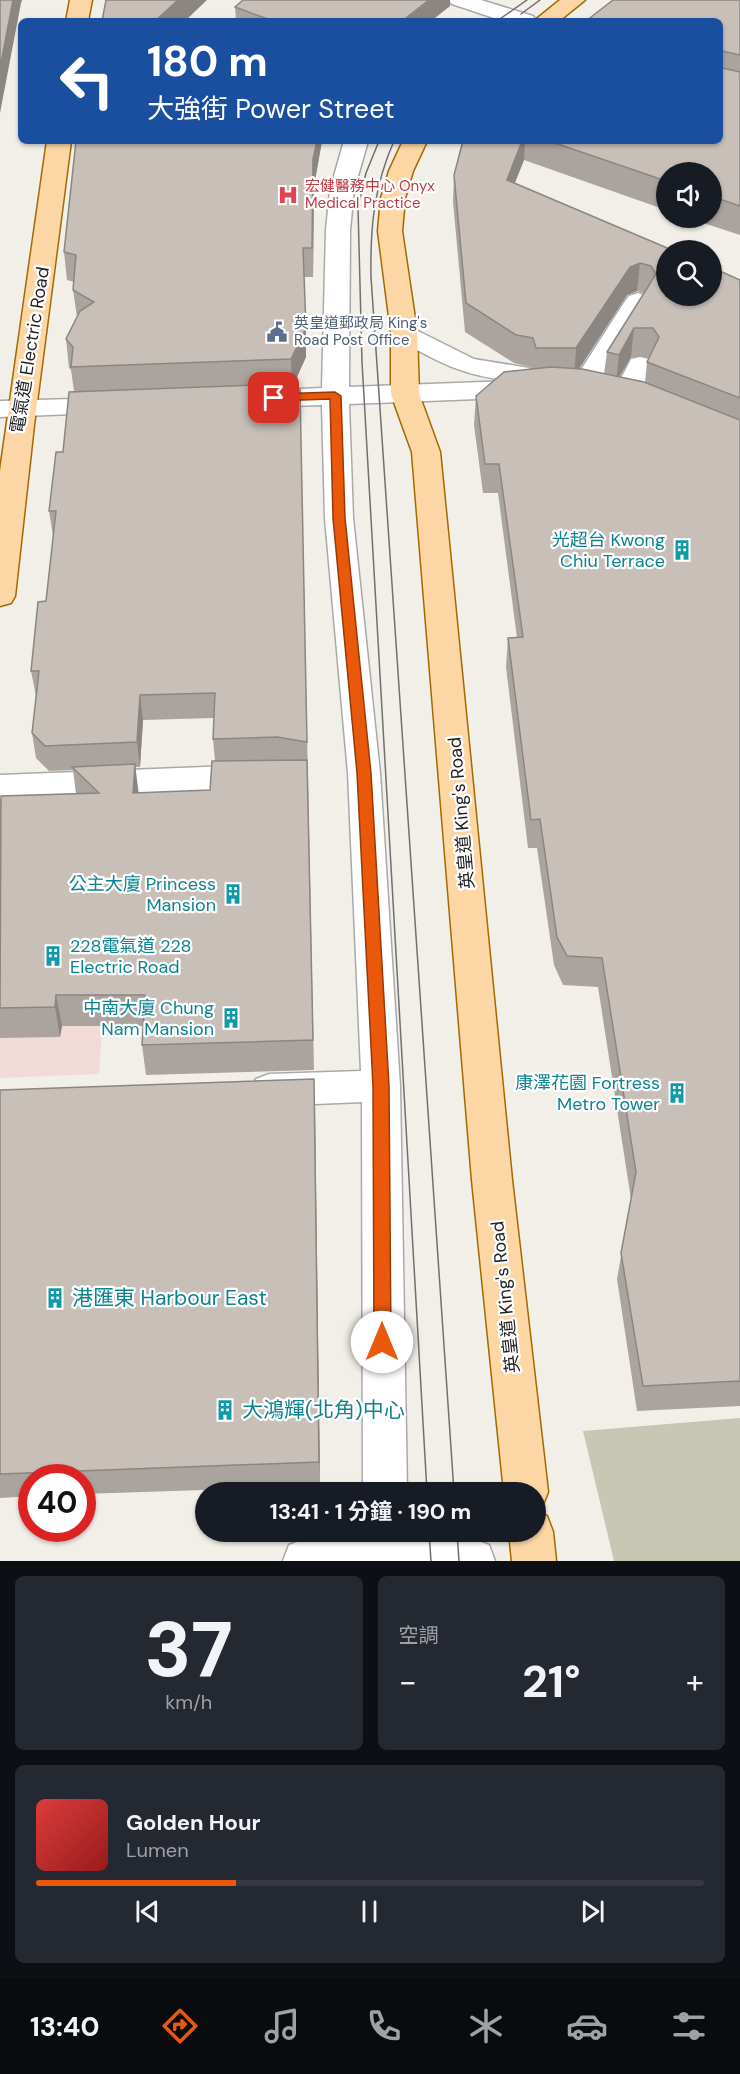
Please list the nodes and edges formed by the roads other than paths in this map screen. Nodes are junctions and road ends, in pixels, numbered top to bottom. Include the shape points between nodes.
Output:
1 (81, 0) edge
2 (459, 0) edge
3 (574, 0) edge
4 (490, 10) edge
5 (78, 18) edge
6 (515, 18) edge
7 (549, 18) edge
8 (58, 144) edge
9 (355, 144) edge
10 (414, 144) edge
11 (638, 301) edge
12 (404, 332) junction
13 (640, 365) dead end
14 (553, 385) junction
15 (583, 387) junction
16 (405, 394) junction
17 (335, 396) junction
18 (227, 400) edge
19 (132, 405) edge
20 (12, 409) edge
21 (0, 596) edge
22 (289, 777) edge
23 (0, 787) edge
24 (381, 1086) junction
25 (236, 1091) edge
26 (385, 1482) edge
27 (525, 1482) edge
28 (532, 1542) edge
29 (387, 1551) edge
30 (305, 1561) edge
31 (472, 1561) edge
32 (534, 1561) edge

1 - 5 main road
2 - 4 street
3 - 7 main road
4 - 6 street
8 - 20 main road, 電氣道 Electric Road
9 - 17 street via 342,190 338,230
10 - 12 main road, 英皇道 King's Road via 396,189 390,231
11 - 15 street
12 - 14 street via 465,365 530,375
12 - 16 main road, 英皇道 King's Road
13 - 15 street via 638,399
14 - 15 street
14 - 16 street
16 - 17 street
16 - 27 main road, 英皇道 King's Road via 426,453 492,1180
17 - 18 street
17 - 24 street via 339,518 364,773
19 - 20 street
20 - 21 main road, 電氣道 Electric Road via 14,456
22 - 23 street
24 - 25 street
24 - 26 street
28 - 32 main road
29 - 30 street
29 - 31 street

